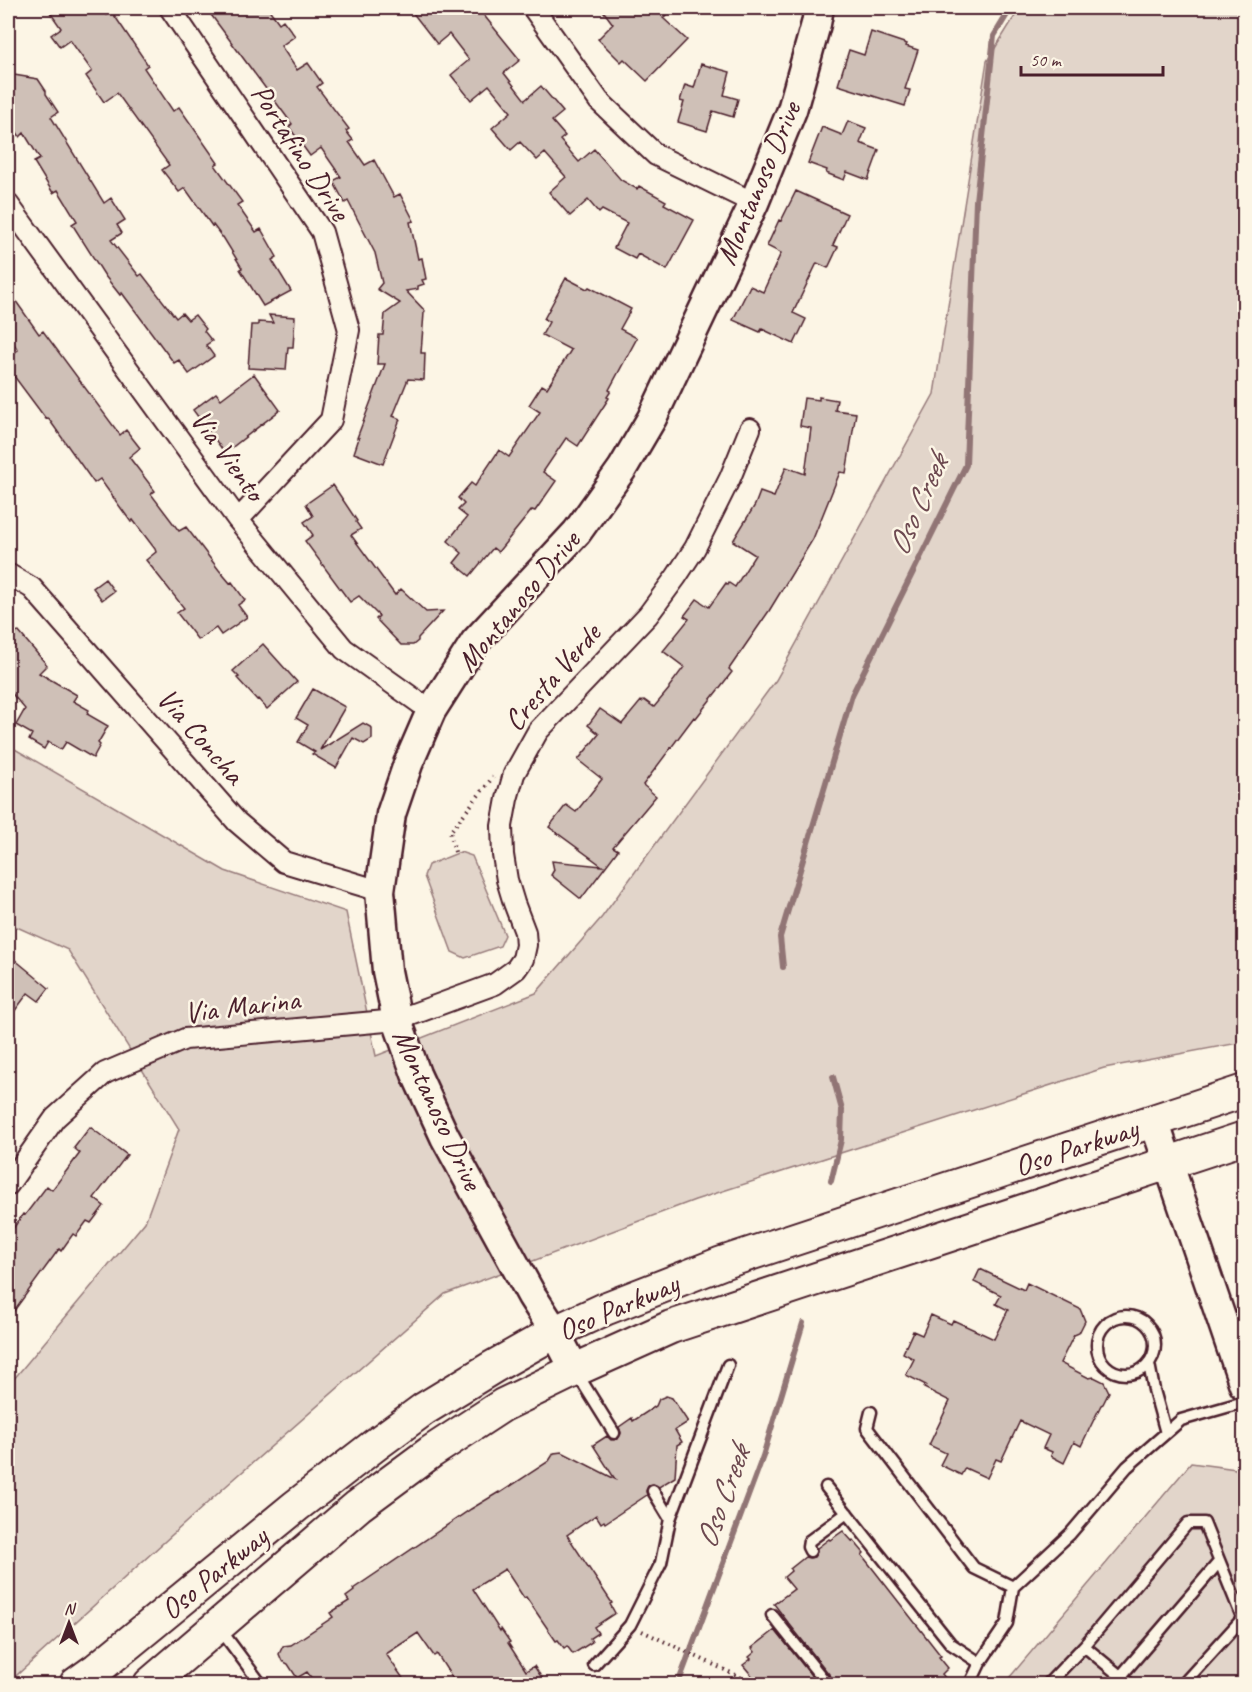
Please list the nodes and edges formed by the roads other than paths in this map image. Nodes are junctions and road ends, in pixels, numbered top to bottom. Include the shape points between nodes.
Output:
1 (170, 8) edge
2 (533, 8) edge
3 (819, 8) edge
4 (754, 203) junction
5 (8, 204) edge
6 (750, 429) dead end
7 (237, 520) junction
8 (8, 574) edge
9 (431, 711) junction
10 (380, 891) junction
11 (397, 1020) junction
12 (1245, 1091) edge
13 (1154, 1121) junction
14 (1245, 1138) edge
15 (1170, 1163) junction
16 (8, 1185) edge
17 (555, 1332) junction
18 (1149, 1364) junction
19 (728, 1365) dead end
20 (574, 1370) junction
21 (1244, 1384) edge
22 (1245, 1402) edge
23 (871, 1412) dead end
24 (614, 1433) dead end
25 (1166, 1433) junction
26 (826, 1487) dead end
27 (653, 1491) dead end
28 (847, 1513) junction
29 (670, 1519) junction
30 (810, 1551) dead end
31 (1220, 1562) junction
32 (1013, 1587) junction
33 (772, 1615) dead end
34 (1244, 1620) edge
35 (218, 1625) junction
36 (1084, 1646) junction
37 (980, 1663) junction
38 (594, 1665) dead end
39 (1118, 1681) edge
40 (76, 1684) edge
41 (150, 1684) edge
42 (261, 1684) edge
43 (827, 1684) edge
44 (970, 1684) edge
45 (1048, 1684) edge
46 (1130, 1684) edge
47 (1183, 1684) edge

1 - 7 street, Portafino Drive via 322,232 349,330 331,420
2 - 4 street via 599,101 656,155
3 - 4 street, Montanoso Drive via 792,110
4 - 9 street, Montanoso Drive via 652,418 622,469 577,532 475,642
5 - 7 street, Via Viento
6 - 11 street, Cresta Verde via 730,478 676,577 648,615 538,731 513,779 502,826 503,855 525,932 523,959 495,984
7 - 9 street, Via Viento via 344,649
8 - 10 street, Via Concha via 32,588 237,822 284,862
9 - 10 street, Montanoso Drive via 391,814
10 - 11 street, Montanoso Drive via 387,970
11 - 16 street, Via Marina via 185,1039 105,1074 55,1118
11 - 17 street, Montanoso Drive via 445,1137
12 - 13 main road, Oso Parkway
13 - 15 street
13 - 17 main road, Oso Parkway via 722,1263
14 - 15 main road, Oso Parkway
15 - 20 main road, Oso Parkway via 671,1327
15 - 21 street
17 - 20 street, Montanoso Drive
17 - 40 main road, Oso Parkway via 424,1409 375,1445
18 - 18 lane via 1154,1356 1155,1336 1143,1321 1125,1316 1106,1323 1097,1340 1100,1358 1106,1366 1114,1372 1132,1374
18 - 25 lane
19 - 29 lane
20 - 24 lane
20 - 35 main road, Oso Parkway via 503,1405 430,1452 358,1506
22 - 25 lane via 1181,1420
23 - 32 lane via 867,1428 974,1568
25 - 32 lane via 1127,1467 1070,1534
26 - 28 lane
27 - 29 lane
28 - 30 lane via 810,1541
28 - 37 lane via 951,1644
29 - 38 lane via 661,1563 630,1625
31 - 34 lane
31 - 36 lane via 1203,1523 1188,1523
31 - 39 lane
32 - 37 lane via 1007,1623
33 - 43 lane
34 - 47 lane
35 - 41 main road, Oso Parkway
35 - 42 lane
36 - 39 lane
36 - 45 lane
37 - 44 lane
39 - 46 lane

